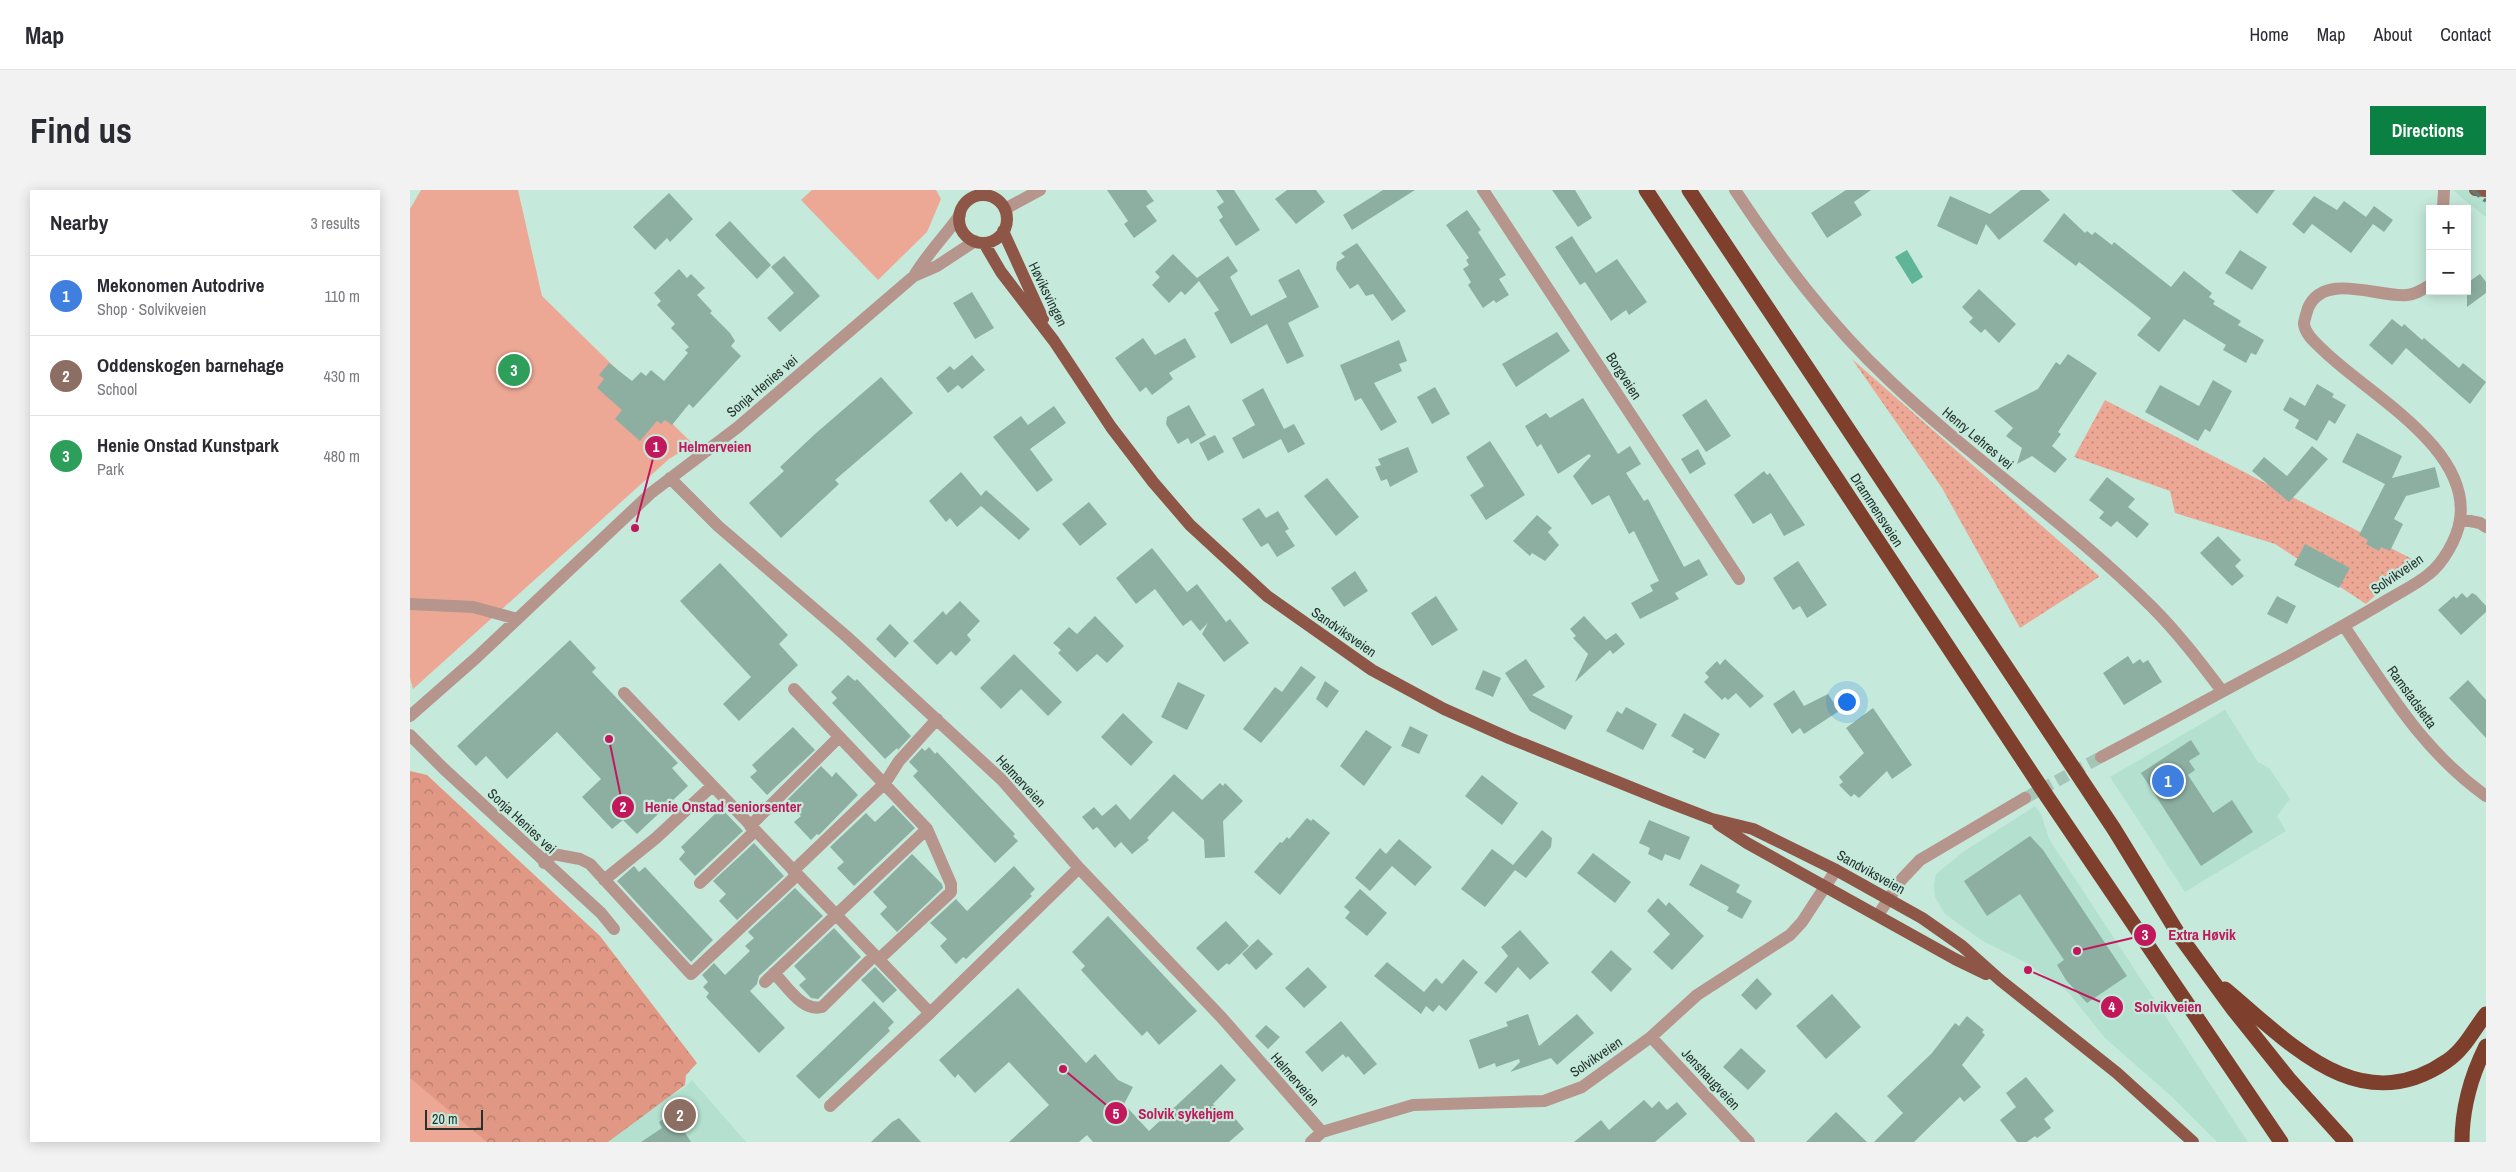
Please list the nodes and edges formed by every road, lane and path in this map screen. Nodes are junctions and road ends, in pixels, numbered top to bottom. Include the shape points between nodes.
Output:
1 (1040, 190) edge
2 (1483, 190) edge
3 (1646, 190) edge
4 (1689, 190) edge
5 (1735, 190) edge
6 (2475, 190) edge
7 (2486, 191) edge
8 (973, 194) edge
9 (1005, 209) junction
10 (960, 215) junction
11 (1004, 231) junction
12 (979, 242) junction
13 (914, 276) junction
14 (2426, 288) edge
15 (1054, 341) junction
16 (670, 478) junction
17 (2460, 519) junction
18 (2486, 527) edge
19 (1739, 579) dead end
20 (410, 604) edge
21 (517, 619) junction
22 (2344, 626) junction
23 (794, 689) dead end
24 (2222, 691) junction
25 (624, 693) dead end
26 (410, 716) edge
27 (937, 719) junction
28 (410, 735) edge
29 (839, 737) junction
30 (2101, 757) tunnel mouth
31 (885, 783) junction
32 (712, 786) junction
33 (2486, 796) edge
34 (2025, 798) tunnel mouth
35 (1712, 819) junction
36 (753, 828) junction
37 (927, 829) junction
38 (544, 863) junction
39 (1079, 868) junction
40 (1836, 870) junction
41 (795, 873) junction
42 (604, 880) junction
43 (700, 883) dead end
44 (1826, 887) junction
45 (1888, 898) junction
46 (835, 913) junction
47 (1878, 915) junction
48 (614, 929) dead end
49 (877, 957) junction
50 (2209, 976) junction
51 (2000, 980) junction
52 (930, 1013) junction
53 (2486, 1014) edge
54 (1650, 1036) junction
55 (2486, 1046) edge
56 (830, 1106) dead end
57 (1322, 1132) junction
58 (1311, 1142) edge
59 (1749, 1142) edge
60 (2193, 1142) edge
61 (2281, 1142) edge
62 (2346, 1142) edge
63 (2462, 1142) edge

1 - 9 street
2 - 19 street, Borgveien
3 - 61 highway, Drammensveien
4 - 50 highway, Drammensveien
5 - 24 street, Henry Lehres vei via 1798,280 1888,380 2111,568 2153,608
6 - 7 main road
8 - 9 main road via 989,196
8 - 10 main road
9 - 11 main road
10 - 12 main road via 964,233
10 - 13 street, Sonja Henies vei via 928,253
11 - 12 main road via 995,240
11 - 15 main road, Høviksvingen
12 - 13 street, Sonja Henies vei
12 - 15 main road, Høviksvingen
13 - 16 street, Sonja Henies vei via 738,427
14 - 17 street, Solvikveien via 2405,295 2356,288 2330,290 2316,297 2308,307 2304,325 2310,337 2334,360 2424,434 2446,460 2458,490
15 - 35 main road, Sandviksveien via 1110,427 1190,525 1267,596 1320,635 1372,670 1444,709
16 - 21 street, Sonja Henies vei
16 - 27 street, Helmerveien via 718,526
17 - 18 street
17 - 22 street, Solvikveien via 2453,541 2429,574
20 - 21 street via 473,607
21 - 26 street, Sonja Henies vei
22 - 24 street, Solvikveien
22 - 33 street, Ramstadsletta via 2411,726 2458,777
23 - 29 street
24 - 30 street, Solvikveien
25 - 32 street
27 - 31 street via 899,761
27 - 39 street, Helmerveien via 1002,780
28 - 38 street, Sonja Henies vei
29 - 31 street
29 - 36 street
31 - 37 street
31 - 41 street
32 - 36 street
32 - 42 street
34 - 45 street via 1920,860
35 - 40 main road, Sandviksveien via 1752,829
35 - 44 main road, Sandviksveien via 1746,844
36 - 41 street
36 - 43 street
37 - 46 street
37 - 49 street via 951,884 951,892
38 - 42 street via 553,854 580,859 590,864
38 - 48 street, Sonja Henies vei via 601,913
39 - 52 street
39 - 57 street, Helmerveien via 1222,1018
40 - 44 street, Solvikveien
40 - 45 main road, Sandviksveien
41 - 42 street via 691,974
41 - 46 street
44 - 47 main road, Sandviksveien
44 - 54 street, Solvikveien via 1790,935 1697,995
45 - 47 street
45 - 51 main road, Sandviksveien via 1962,946
46 - 49 street
46 - 49 street via 770,977 809,1007 822,1007
47 - 51 main road, Sandviksveien via 1954,959
49 - 52 street
50 - 53 highway via 2299,1050 2334,1073 2362,1082 2392,1083 2422,1075 2448,1060 2470,1038
50 - 62 highway via 2266,1051
51 - 60 main road, Sandviksveien via 2117,1072
52 - 56 street
54 - 57 street, Solvikveien via 1582,1087 1544,1101 1413,1105
54 - 59 street, Jenshaugveien
55 - 63 highway via 2472,1078 2464,1110
57 - 58 street, Solvikveien

